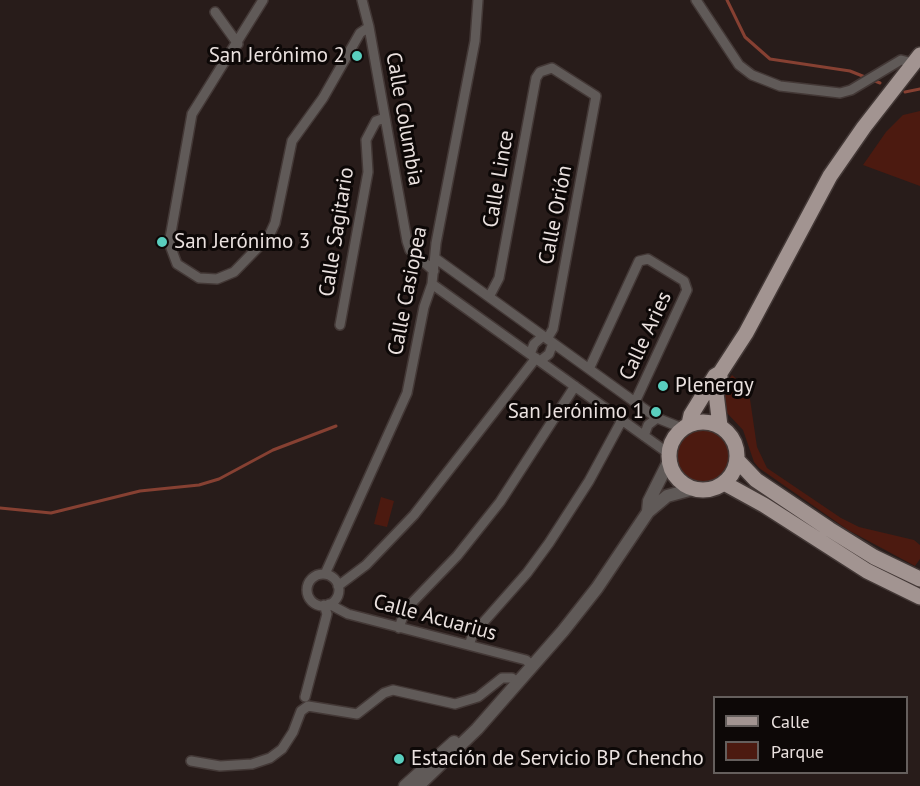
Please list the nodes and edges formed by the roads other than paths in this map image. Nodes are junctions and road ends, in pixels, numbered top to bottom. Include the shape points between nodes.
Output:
1 (263, 0) edge
2 (362, 0) edge
3 (478, 0) edge
4 (696, 0) edge
5 (214, 12) dead end
6 (369, 27) junction
7 (238, 44) junction
8 (916, 59) edge
9 (596, 96) joint
10 (385, 118) junction
11 (435, 258) junction
12 (434, 271) junction
13 (432, 284) junction
14 (489, 297) junction
15 (340, 325) dead end
16 (548, 339) junction
17 (535, 358) junction
18 (589, 369) junction
19 (720, 373) junction
20 (575, 386) junction
21 (635, 402) junction
22 (657, 418) junction
23 (622, 420) junction
24 (686, 426) junction
25 (720, 426) junction
26 (644, 436) junction
27 (668, 457) junction
28 (737, 460) junction
29 (724, 483) junction
30 (693, 489) junction
31 (648, 512) junction
32 (325, 574) junction
33 (920, 579) edge
34 (338, 586) junction
35 (920, 597) edge
36 (327, 605) junction
37 (399, 628) junction
38 (469, 645) junction
39 (532, 666) junction
40 (517, 682) junction
41 (305, 697) dead end
42 (483, 719) junction
43 (191, 761) dead end
44 (405, 786) edge
45 (418, 786) edge

1 - 7 street
2 - 6 street, Calle Columbia
3 - 11 street, Calle Casiopea via 475,41
4 - 8 street via 728,50 752,75 780,86 825,93 850,90 901,60
5 - 7 street
6 - 7 street via 360,33 323,99 292,141 269,236 234,272 208,279 191,275 177,264 170,238 196,102
6 - 10 street, Calle Columbia
8 - 19 main road via 830,176
9 - 14 street, Calle Lince via 552,68 545,68 536,78 499,278
9 - 16 street, Calle Orión
10 - 12 street, Calle Columbia via 410,250
10 - 15 street, Calle Sagitario via 376,121 366,140 368,172
11 - 12 street, Calle Casiopea
11 - 14 street
12 - 13 street, Calle Casiopea
13 - 17 street
13 - 32 street, Calle Casiopea via 407,393
14 - 16 street
16 - 17 street via 534,344
16 - 17 street via 549,354
16 - 18 street
17 - 20 street
17 - 34 street via 414,515 366,565
18 - 21 street
18 - 21 street, Calle Aries via 643,258 687,285
19 - 24 main road
19 - 25 main road via 716,393
20 - 23 street
20 - 37 street via 500,502 457,556 405,610
21 - 22 street
22 - 24 street
22 - 26 street via 648,425
23 - 26 street
23 - 38 street via 549,543 473,634
24 - 25 main road via 699,421
24 - 27 main road via 671,443
25 - 28 main road via 734,440
26 - 27 street
27 - 30 main road via 677,478
27 - 31 street
28 - 29 main road
28 - 33 main road via 756,480 829,529
29 - 30 main road via 715,488
29 - 35 main road via 867,571
30 - 31 street via 667,496
31 - 39 street via 597,588
32 - 34 street
32 - 36 street via 315,576 307,589 314,603
34 - 36 street via 337,597
36 - 37 street, Calle Acuarius
36 - 41 street
37 - 38 street, Calle Acuarius
38 - 39 street, Calle Acuarius via 526,660
39 - 40 street
40 - 42 street
40 - 43 street via 502,678 478,697 455,704 393,690 357,714 308,706 301,711 282,749 270,758 252,764 220,766
42 - 44 street
42 - 45 street via 441,767

